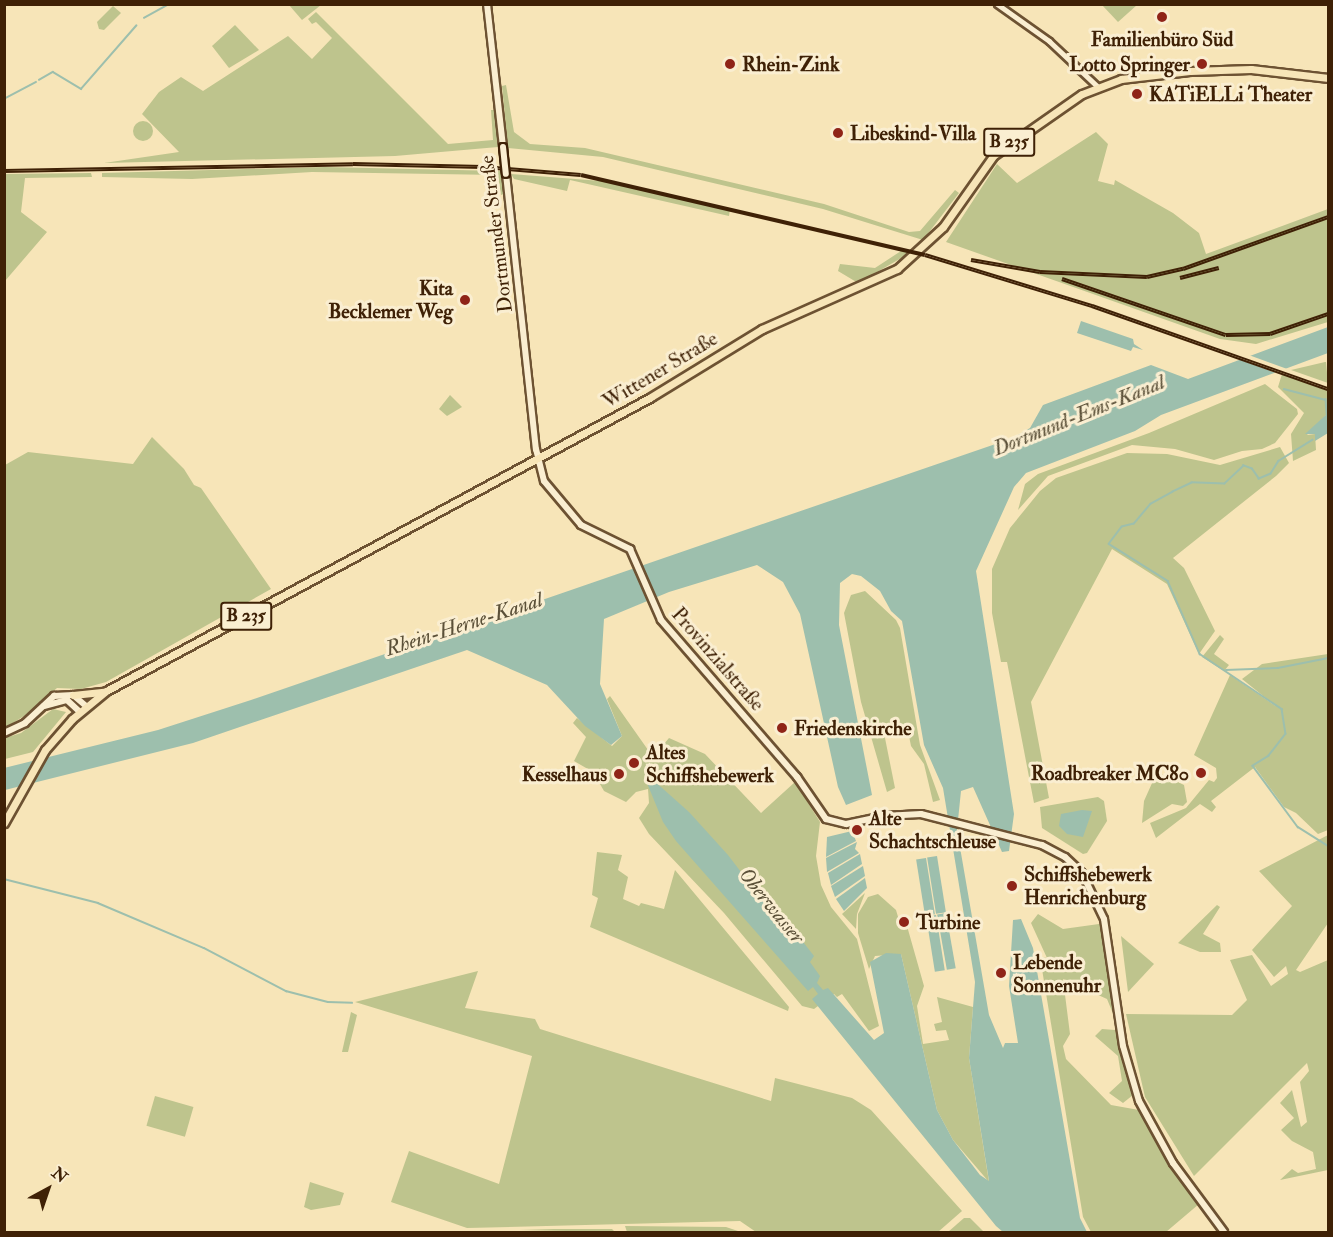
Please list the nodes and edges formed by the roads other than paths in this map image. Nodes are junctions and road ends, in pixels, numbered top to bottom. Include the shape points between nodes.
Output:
1 (487, 4) edge
2 (997, 4) edge
3 (1329, 78) edge
4 (1098, 87) junction
5 (538, 459) junction
6 (106, 691) junction
7 (74, 695) junction
8 (44, 706) junction
9 (83, 709) junction
10 (4, 733) edge
11 (4, 823) edge
12 (1224, 1233) edge

1 - 5 main road, Dortmunder Straße, bridge
2 - 4 street via 1049,41
3 - 4 main road, B 235 via 1251,69 1143,75
4 - 5 main road, Wittener Straße / B 235 via 1059,106 993,156 933,238 897,269 762,329 678,382
5 - 6 main road, Wittener Straße / B 235
5 - 12 main road, Provinzialstraße via 544,481 570,515 589,531 624,544 638,565 661,620 797,777 820,813 842,824 909,813 944,819 1042,845 1065,857 1094,891 1108,939 1123,1046 1139,1101 1173,1163
6 - 7 main road, B 235
6 - 9 main road, B 235
7 - 8 main road via 54,696
7 - 9 main road
8 - 9 main road via 67,700
8 - 10 main road via 25,723
9 - 11 main road, B 235 via 45,750

